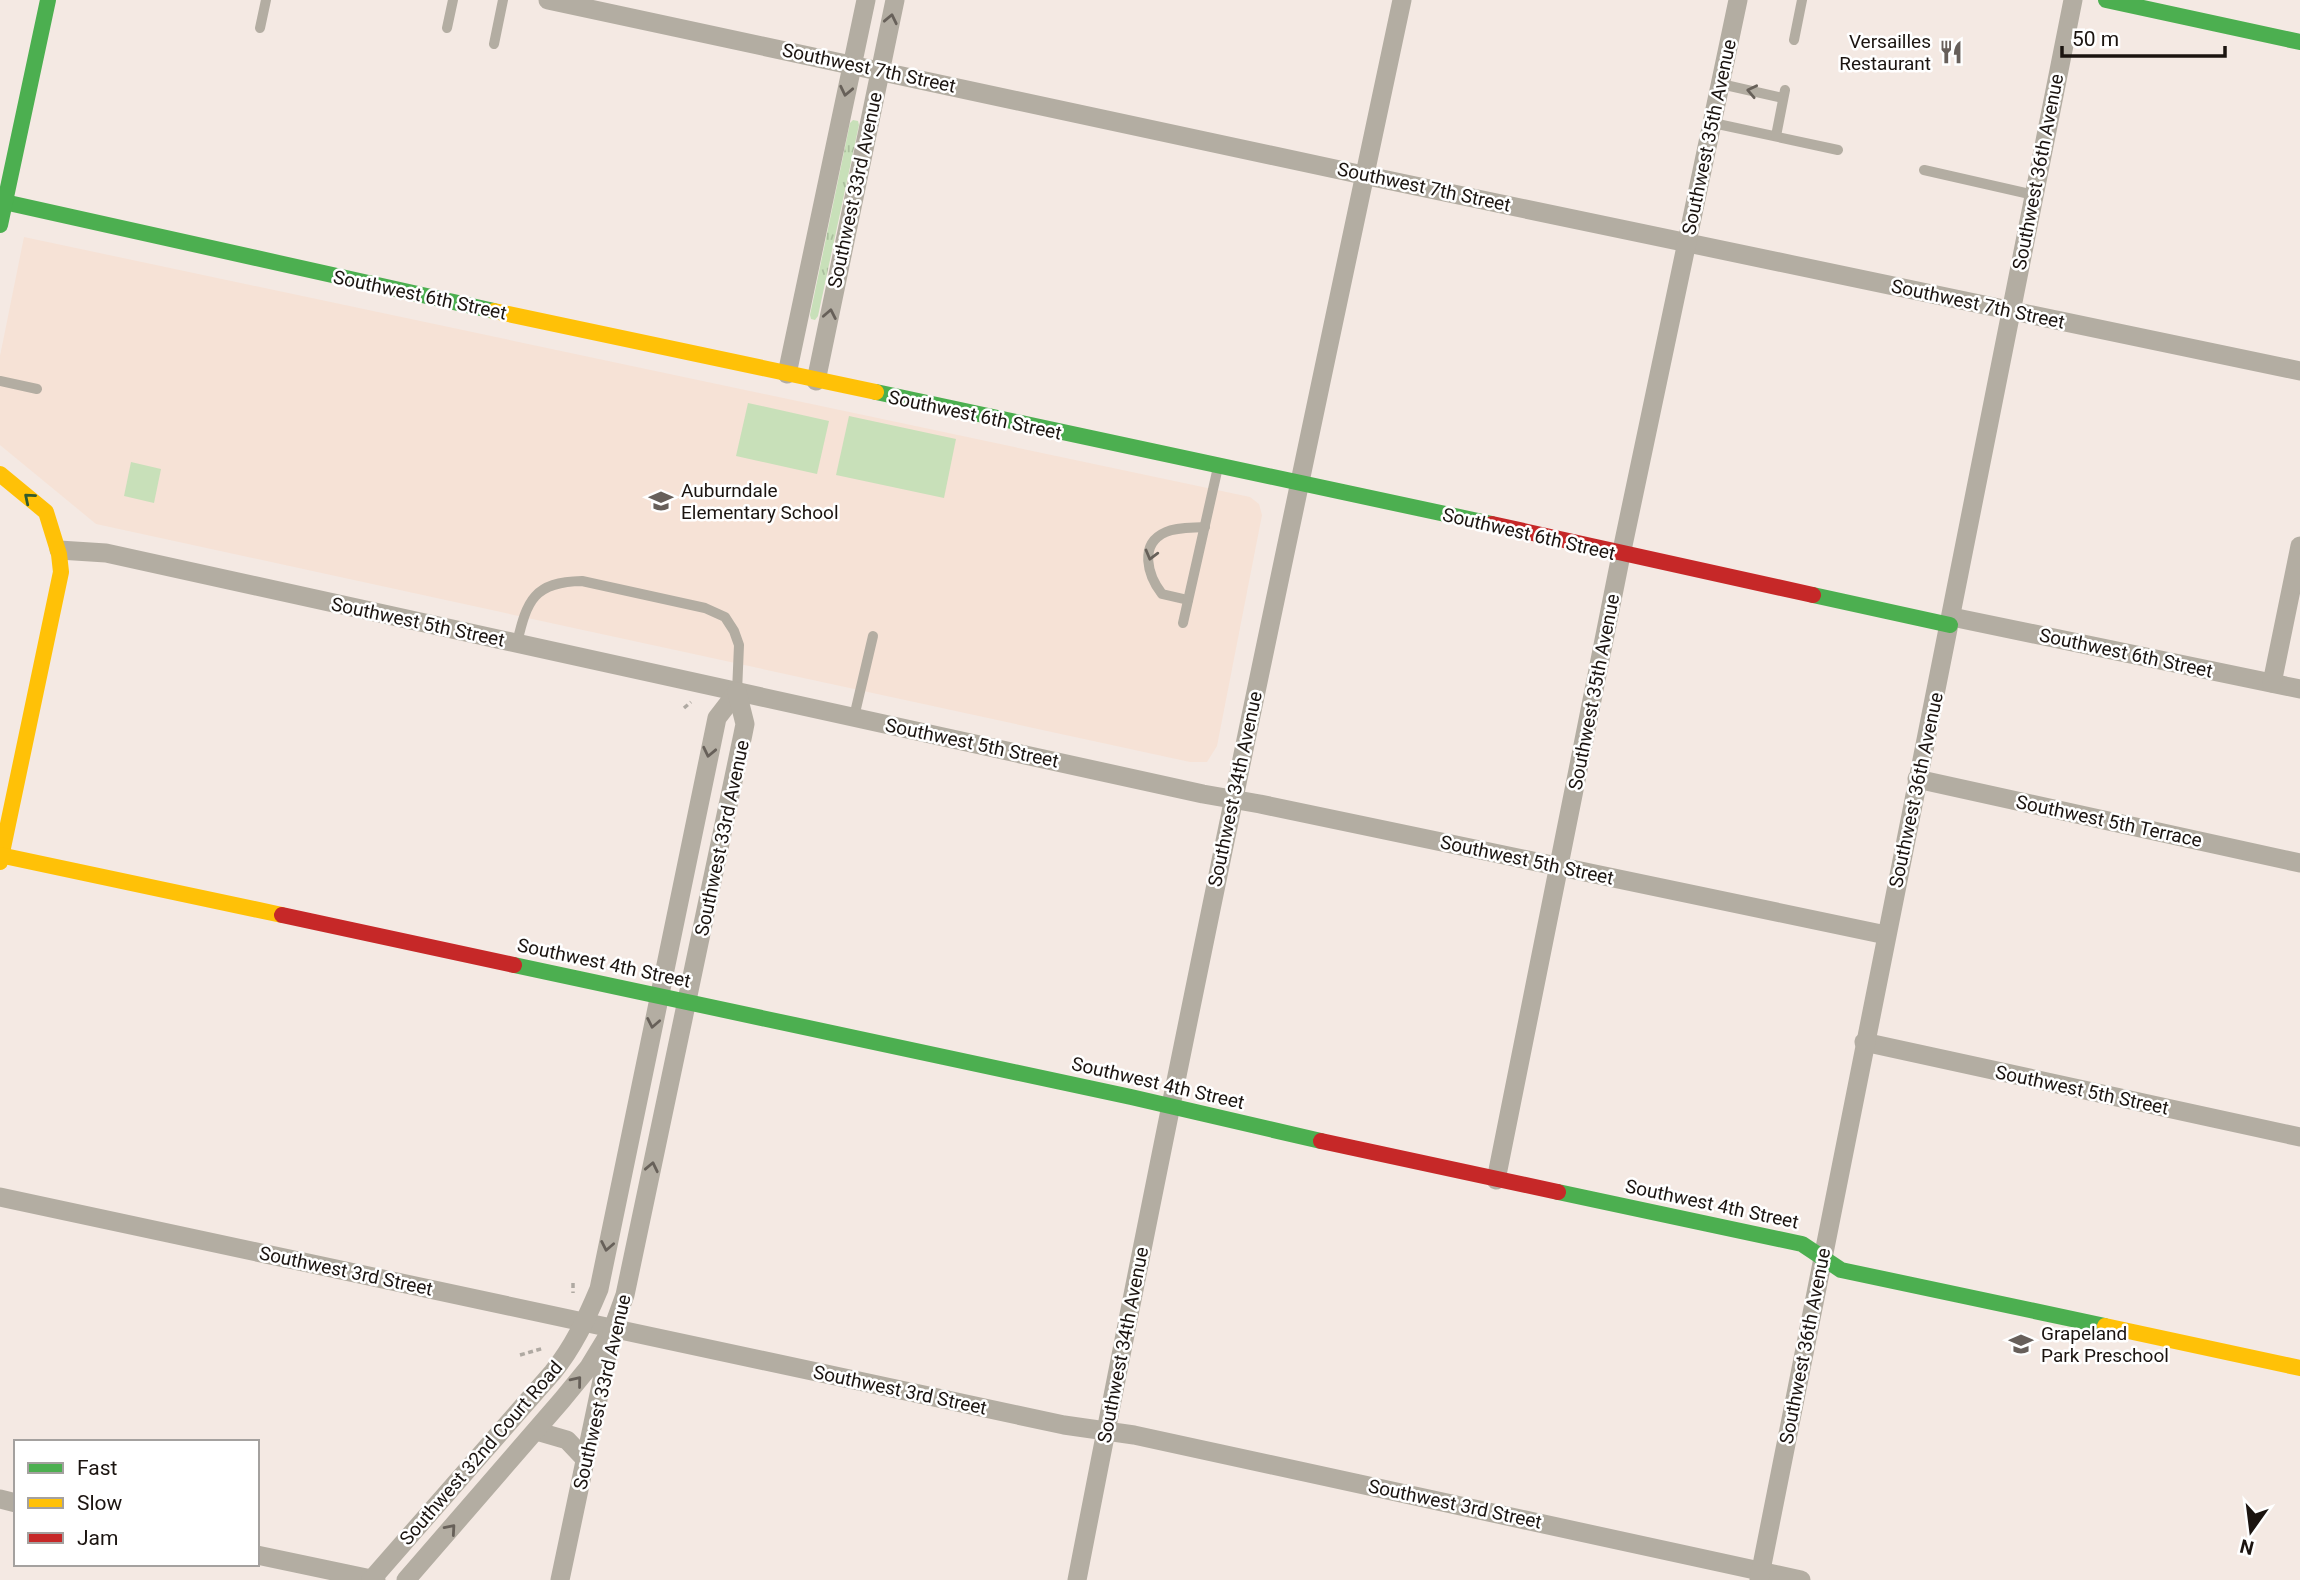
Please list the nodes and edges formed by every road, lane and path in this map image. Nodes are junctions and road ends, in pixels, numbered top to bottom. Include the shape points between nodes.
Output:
1 (48, 0) edge
2 (266, 0) edge
3 (453, 0) edge
4 (503, 0) edge
5 (548, 0) edge
6 (866, 0) edge
7 (895, 0) edge
8 (1402, 0) edge
9 (1738, 0) edge
10 (1802, 0) edge
11 (2073, 0) edge
12 (2106, 0) edge
13 (260, 28) dead end
14 (447, 28) dead end
15 (1794, 40) dead end
16 (2300, 42) edge
17 (494, 44) dead end
18 (852, 64) junction
19 (880, 70) junction
20 (1721, 84) junction
21 (1713, 123) junction
22 (1776, 136) junction
23 (1838, 150) dead end
24 (1924, 170) dead end
25 (1363, 175) junction
26 (2034, 195) junction
27 (3, 202) edge
28 (0, 225) edge
29 (1687, 244) junction
30 (2011, 311) junction
31 (2300, 371) edge
32 (787, 374) junction
33 (0, 381) edge
34 (816, 381) junction
35 (37, 389) dead end
36 (1218, 466) junction
37 (0, 474) edge
38 (1300, 482) junction
39 (1205, 527) junction
40 (2300, 546) edge
41 (59, 550) junction
42 (1621, 555) junction
43 (1188, 600) junction
44 (1951, 621) junction
45 (1183, 623) dead end
46 (873, 636) dead end
47 (517, 643) junction
48 (2272, 683) junction
49 (2300, 689) edge
50 (737, 692) junction
51 (854, 718) junction
52 (1917, 779) junction
53 (1233, 799) junction
54 (1, 858) edge
55 (2300, 863) edge
56 (1559, 866) junction
57 (1886, 935) junction
58 (658, 996) junction
59 (688, 1002) junction
60 (1864, 1042) junction
61 (1171, 1107) junction
62 (2300, 1137) edge
63 (1496, 1180) junction
64 (0, 1196) edge
65 (1822, 1257) junction
66 (573, 1283) dead end
67 (573, 1293) dead end
68 (586, 1322) junction
69 (613, 1328) junction
70 (546, 1347) dead end
71 (520, 1355) dead end
72 (2300, 1368) edge
73 (536, 1431) junction
74 (1106, 1431) junction
75 (585, 1459) junction
76 (259, 1555) edge
77 (1760, 1576) edge
78 (373, 1580) edge
79 (406, 1580) edge
80 (560, 1580) edge
81 (1077, 1580) edge
82 (1801, 1580) edge

1 - 27 street
2 - 13 lane
3 - 14 lane
4 - 17 lane
5 - 18 street, Southwest 7th Street
6 - 18 street, Southwest 33rd Avenue
19 -> 7 street, Southwest 33rd Avenue
8 - 25 street, Southwest 34th Avenue
9 - 20 street, Southwest 35th Avenue
10 - 15 lane
11 - 26 street, Southwest 36th Avenue
12 - 16 street
18 - 19 street, Southwest 7th Street
18 -> 32 street, Southwest 33rd Avenue
19 - 25 street, Southwest 7th Street
34 -> 19 street, Southwest 33rd Avenue
20 - 21 street, Southwest 35th Avenue
22 -> 20 lane via 1784,94
21 - 22 lane
21 - 29 street, Southwest 35th Avenue
22 - 23 lane
24 - 26 lane
25 - 29 street, Southwest 7th Street
25 - 38 street, Southwest 34th Avenue
26 - 30 street, Southwest 36th Avenue
27 - 28 street
27 - 32 street, Southwest 6th Street
29 - 30 street, Southwest 7th Street
29 - 42 street, Southwest 35th Avenue
30 - 31 street, Southwest 7th Street
30 - 44 street, Southwest 36th Avenue
32 - 34 street, Southwest 6th Street
33 - 35 lane
34 - 36 street, Southwest 6th Street
36 - 38 street, Southwest 6th Street
36 - 39 lane
41 -> 37 street via 42,526 46,512
38 - 42 street, Southwest 6th Street
38 - 53 street, Southwest 34th Avenue
39 - 43 lane
39 -> 43 lane via 1164,532 1147,559 1150,576 1162,594
40 - 48 street
41 - 47 street, Southwest 5th Street via 106,553
41 - 54 street via 60,583
42 - 44 street, Southwest 6th Street
42 - 56 street, Southwest 35th Avenue
43 - 45 lane
44 - 48 street, Southwest 6th Street
44 - 52 street, Southwest 36th Avenue
46 - 51 lane
47 - 50 street, Southwest 5th Street
47 - 50 lane via 531,599 562,581 582,581 705,608 725,617 734,631
48 - 49 street, Southwest 6th Street
50 - 51 street, Southwest 5th Street
50 -> 58 street, Southwest 33rd Avenue via 717,718
50 - 59 street, Southwest 33rd Avenue via 745,724
51 - 53 street, Southwest 5th Street
52 - 55 street, Southwest 5th Terrace
52 - 57 street, Southwest 36th Avenue
53 - 56 street, Southwest 5th Street
53 - 61 street, Southwest 34th Avenue
54 - 58 street, Southwest 4th Street
56 - 57 street, Southwest 5th Street
56 - 63 street, Southwest 35th Avenue
57 - 60 street, Southwest 36th Avenue
58 - 59 street, Southwest 4th Street
58 -> 68 street, Southwest 33rd Avenue via 599,1289
59 - 61 street, Southwest 4th Street
69 -> 59 street, Southwest 33rd Avenue via 625,1295
60 - 62 street, Southwest 5th Street
60 - 65 street, Southwest 36th Avenue
61 - 63 street, Southwest 4th Street
61 - 74 street, Southwest 34th Avenue
63 - 65 street, Southwest 4th Street via 1801,1244
64 - 68 street, Southwest 3rd Street
65 - 72 street, Southwest 4th Street via 1841,1270
65 - 77 street, Southwest 36th Avenue
66 - 67 path
68 - 69 street, Southwest 3rd Street
68 - 78 street, Southwest 32nd Court Road via 553,1372
73 -> 69 street, Southwest 32nd Court Road via 589,1367
69 - 74 street, Southwest 3rd Street
69 - 75 street, Southwest 33rd Avenue
70 - 71 path
73 - 75 street via 567,1440
79 -> 73 street, Southwest 32nd Court Road
74 - 77 street, Southwest 3rd Street via 1471,1507
74 - 81 street, Southwest 34th Avenue
75 - 80 street, Southwest 33rd Avenue
76 - 78 street
77 - 82 street, Southwest 3rd Street

